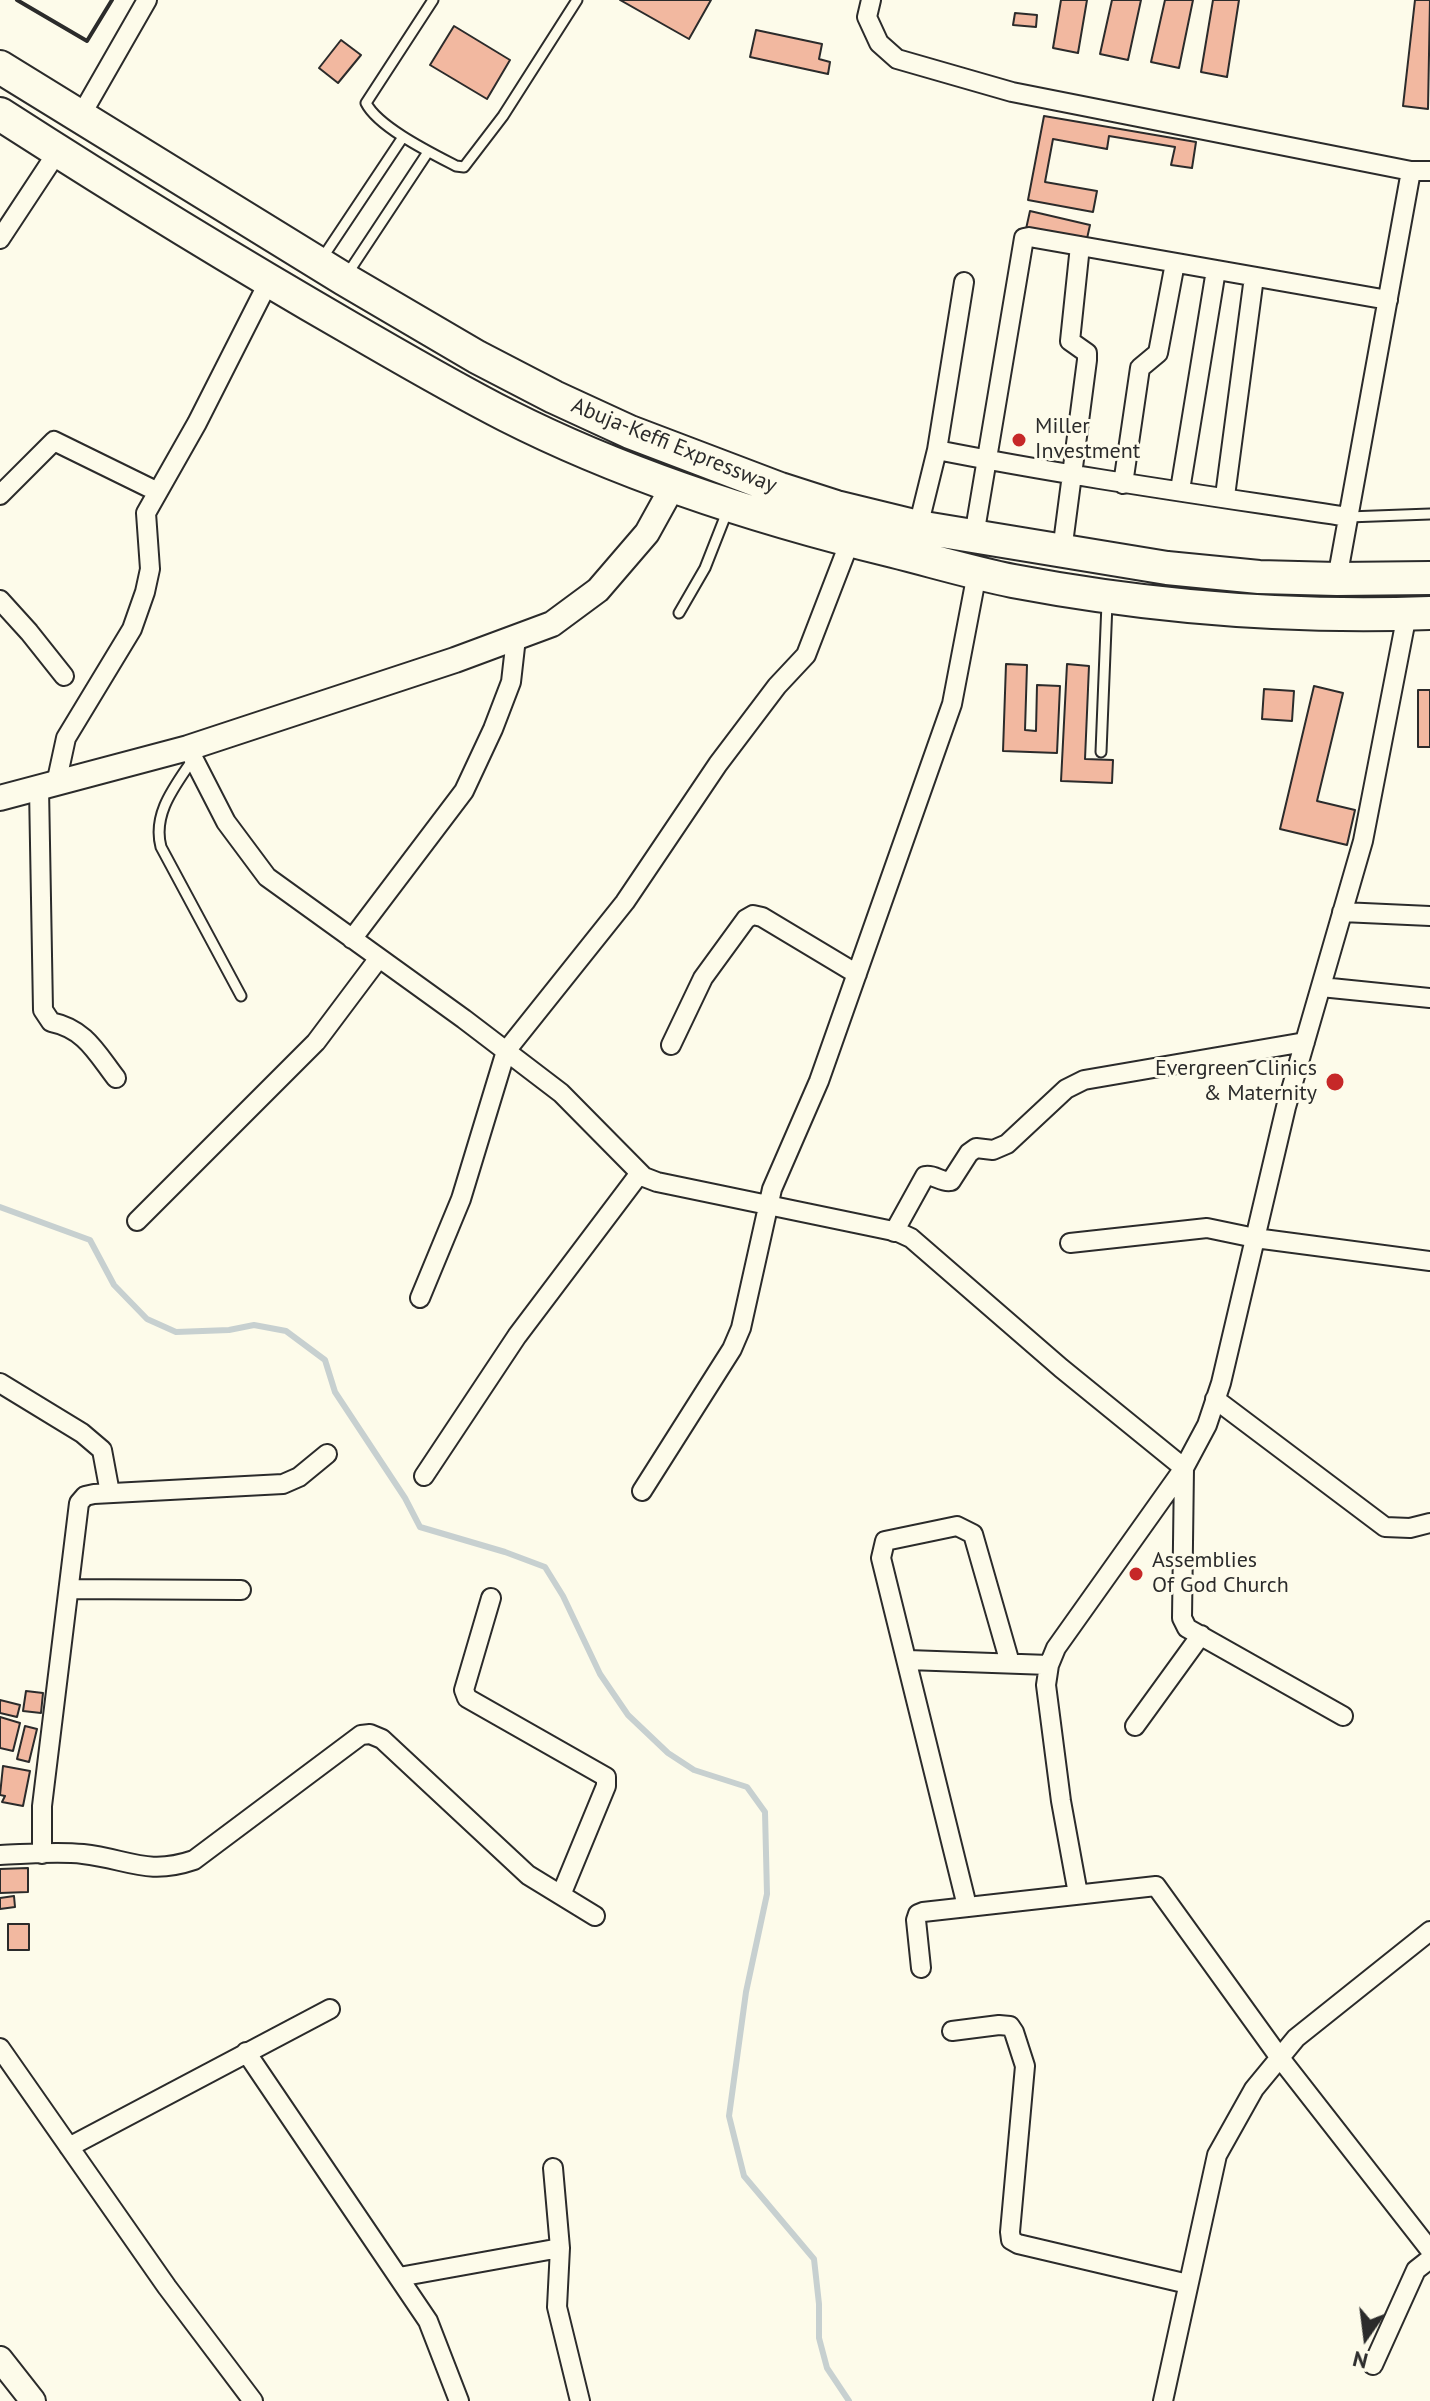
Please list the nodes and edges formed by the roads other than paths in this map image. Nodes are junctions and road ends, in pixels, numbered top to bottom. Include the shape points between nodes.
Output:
1 (147, 0) edge
2 (433, 0) edge
3 (577, 0) edge
4 (871, 0) edge
5 (0, 67) edge
6 (0, 114) edge
7 (80, 117) junction
8 (403, 137) junction
9 (58, 151) junction
10 (428, 152) junction
11 (1420, 171) edge
12 (0, 239) edge
13 (1080, 246) junction
14 (1175, 263) junction
15 (1216, 270) junction
16 (331, 271) junction
17 (1254, 277) junction
18 (269, 281) junction
19 (964, 282) dead end
20 (1388, 300) junction
21 (937, 450) junction
22 (986, 460) junction
23 (1072, 475) junction
24 (1123, 484) junction
25 (673, 486) junction
26 (1180, 490) junction
27 (158, 492) junction
28 (0, 495) edge
29 (1225, 496) junction
30 (730, 505) junction
31 (1430, 514) edge
32 (1348, 517) junction
33 (918, 527) junction
34 (974, 536) junction
35 (850, 541) junction
36 (1021, 544) junction
37 (1062, 551) junction
38 (1096, 557) junction
39 (977, 573) junction
40 (1430, 578) edge
41 (1337, 579) junction
42 (1012, 581) junction
43 (1097, 594) junction
44 (0, 600) edge
45 (679, 613) dead end
46 (1419, 613) edge
47 (516, 638) junction
48 (64, 676) dead end
49 (1101, 752) dead end
50 (191, 754) junction
51 (47, 786) junction
52 (2, 795) edge
53 (1342, 912) junction
54 (1430, 916) edge
55 (352, 939) junction
56 (379, 958) junction
57 (857, 974) junction
58 (1321, 987) junction
59 (241, 996) dead end
60 (1430, 998) edge
61 (1305, 1042) junction
62 (671, 1045) dead end
63 (506, 1051) junction
64 (116, 1078) dead end
65 (640, 1173) junction
66 (768, 1205) junction
67 (137, 1221) dead end
68 (894, 1232) junction
69 (1255, 1238) junction
70 (1070, 1243) dead end
71 (1430, 1261) edge
72 (420, 1298) dead end
73 (0, 1383) edge
74 (1215, 1399) junction
75 (327, 1454) dead end
76 (1184, 1468) junction
77 (424, 1476) dead end
78 (642, 1491) dead end
79 (110, 1493) junction
80 (1430, 1523) edge
81 (70, 1589) junction
82 (241, 1590) dead end
83 (491, 1598) dead end
84 (1201, 1635) junction
85 (908, 1660) junction
86 (1010, 1663) junction
87 (1049, 1665) junction
88 (1343, 1716) dead end
89 (1135, 1726) dead end
90 (42, 1854) junction
91 (0, 1855) edge
92 (1078, 1894) junction
93 (561, 1895) junction
94 (967, 1906) junction
95 (595, 1916) dead end
96 (1430, 1931) edge
97 (921, 1968) dead end
98 (330, 2009) dead end
99 (952, 2031) dead end
100 (0, 2048) edge
101 (246, 2052) junction
102 (1280, 2058) junction
103 (69, 2147) junction
104 (553, 2168) dead end
105 (560, 2248) junction
106 (1430, 2250) edge
107 (1430, 2259) edge
108 (399, 2277) junction
109 (1188, 2284) junction
110 (0, 2359) edge
111 (1373, 2365) dead end
112 (33, 2401) edge
113 (253, 2401) edge
114 (459, 2401) edge
115 (580, 2401) edge
116 (1163, 2401) edge

1 - 7 street
2 - 8 lane via 366,103
3 - 10 lane via 468,164 456,166
4 - 11 street via 867,17 879,43 897,59 1012,92
5 - 7 highway, Abuja-Keffi Expressway
6 - 9 highway, Abuja-Keffi Expressway
7 - 16 highway, Abuja-Keffi Expressway
8 - 10 lane
8 - 16 lane
9 - 12 street
9 - 18 highway, Abuja-Keffi Expressway
10 - 16 lane
11 - 20 street
13 - 14 street
13 - 22 street via 1024,238
13 - 23 street via 1070,341 1087,353
14 - 15 street
14 - 24 street via 1158,353 1140,368
15 - 17 street
15 - 26 street
16 - 33 highway, Abuja-Keffi Expressway via 477,357 630,432 780,489
17 - 20 street
17 - 29 street
18 - 25 highway, Abuja-Keffi Expressway via 507,416
18 - 27 street
19 - 21 street
20 - 32 street
21 - 22 street
21 - 33 street
22 - 23 street
22 - 34 street
23 - 24 street
23 - 37 street
24 - 26 street
25 - 30 highway, Abuja-Keffi Expressway
25 - 47 street via 647,533 598,590 552,624
26 - 29 street
27 - 28 street via 54,441
27 - 51 street via 146,513 150,569 132,629 66,738
29 - 32 street
30 - 35 highway, Abuja-Keffi Expressway
30 - 45 lane via 705,568
31 - 32 lane
32 - 41 street
33 - 34 highway, Abuja-Keffi Expressway
34 - 36 highway, Abuja-Keffi Expressway
35 - 39 highway, Abuja-Keffi Expressway
35 - 63 street via 806,655 718,764 625,902
36 - 37 highway, Abuja-Keffi Expressway
36 - 42 highway via 1019,573
37 - 38 highway, Abuja-Keffi Expressway
38 - 41 highway, Abuja-Keffi Expressway via 1214,573
38 - 43 highway via 1087,573
39 - 42 highway, Abuja-Keffi Expressway
39 - 57 street via 952,704
40 - 41 highway, Abuja-Keffi Expressway
42 - 43 highway, Abuja-Keffi Expressway
43 - 46 highway, Abuja-Keffi Expressway via 1259,612
43 - 49 lane
44 - 48 street
46 - 53 street
47 - 50 street
47 - 55 street via 511,682 464,791
50 - 51 street
50 - 55 street via 226,822 267,877
50 - 59 lane via 168,796 158,835
51 - 52 street
51 - 64 street via 43,1010 51,1022 80,1032
53 - 54 street
53 - 58 street
55 - 56 street
56 - 63 street
56 - 67 street via 316,1042
57 - 62 street via 753,915 703,978
57 - 66 street
58 - 60 street
58 - 61 street
61 - 68 street via 1075,1084 1007,1144 969,1153 951,1181 925,1176
61 - 69 street
63 - 65 street via 561,1093
63 - 72 street via 461,1199
65 - 66 street via 657,1182
65 - 77 street via 517,1336
66 - 68 street
66 - 78 street via 736,1338
68 - 76 street via 911,1238
69 - 70 street via 1207,1228
69 - 71 street
69 - 74 street
73 - 79 street via 102,1450
74 - 76 street
74 - 80 street via 1385,1527
75 - 79 street via 283,1484
76 - 84 street via 1182,1618 1187,1628
76 - 87 street
79 - 81 street via 85,1496 79,1503
81 - 82 street
81 - 90 street via 42,1806
83 - 93 street via 464,1690 467,1698 606,1777
84 - 88 street
84 - 89 street
85 - 86 street
85 - 86 street via 882,1547 885,1541 957,1526 973,1534
85 - 94 street
86 - 87 street
87 - 92 street via 1046,1685
90 - 91 street
90 - 93 street via 82,1854 151,1868 194,1860 361,1735 370,1734 382,1739 528,1875
92 - 94 street
92 - 102 street via 1156,1886
93 - 95 street
94 - 97 street via 918,1914
96 - 102 street via 1296,2038
98 - 101 street
99 - 109 street via 1010,2026 1025,2066 1011,2240
100 - 103 street
101 - 103 street
101 - 108 street
102 - 106 street
102 - 109 street via 1254,2089 1217,2155
103 - 113 street
104 - 105 street
105 - 108 street
105 - 115 street via 557,2307
107 - 111 street via 1416,2270
108 - 114 street via 428,2321
109 - 116 street
110 - 112 street

